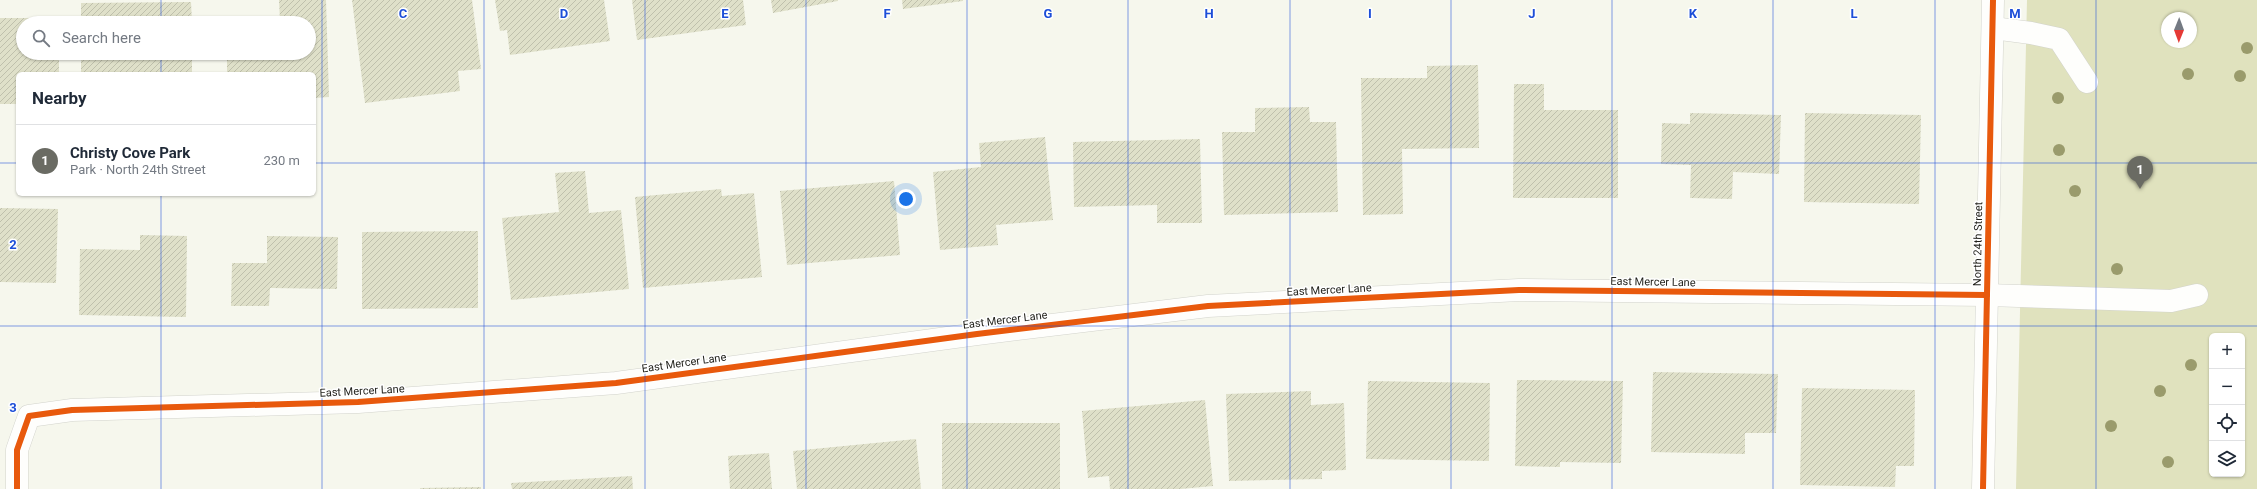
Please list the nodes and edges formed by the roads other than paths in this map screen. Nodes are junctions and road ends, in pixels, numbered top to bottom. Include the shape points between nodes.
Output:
1 (1993, 0) edge
2 (1993, 28) junction
3 (2087, 82) dead end
4 (1988, 295) junction
5 (2197, 295) dead end
6 (17, 489) edge
7 (1983, 489) edge

1 - 2 street, North 24th Street
2 - 3 street via 2059,39
2 - 4 street, North 24th Street
4 - 5 street, East Mercer Lane via 2171,302
4 - 6 street, East Mercer Lane via 1519,290 1208,306 976,334 616,383 358,402 72,410 29,416 18,450
4 - 7 street, North 24th Street

